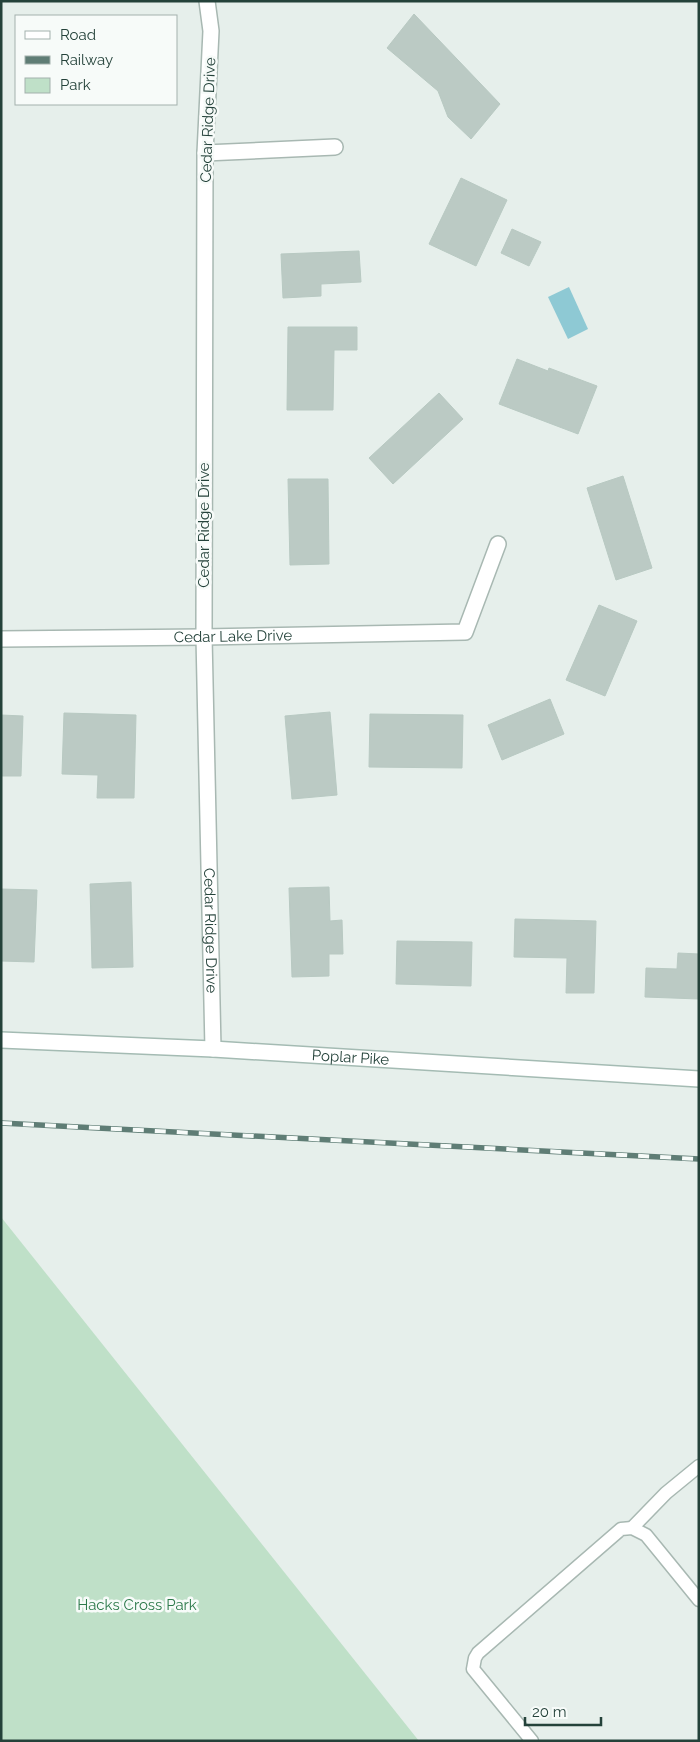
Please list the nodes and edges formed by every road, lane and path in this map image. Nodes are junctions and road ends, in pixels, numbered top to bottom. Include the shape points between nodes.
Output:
1 (207, 1) edge
2 (335, 147) dead end
3 (205, 153) junction
4 (498, 544) dead end
5 (204, 638) junction
6 (1, 639) edge
7 (1, 1040) edge
8 (213, 1049) junction
9 (699, 1080) edge
10 (699, 1466) edge
11 (632, 1528) junction
12 (699, 1600) edge
13 (532, 1741) edge

1 - 3 street, Cedar Ridge Drive via 211,31
2 - 3 street
3 - 5 street, Cedar Ridge Drive
4 - 5 street, Cedar Lake Drive via 466,632
5 - 6 street, Cedar Lake Drive
5 - 8 street, Cedar Ridge Drive
7 - 8 street, Poplar Pike
8 - 9 street, Poplar Pike
10 - 11 lane via 666,1493
11 - 12 lane via 646,1535
11 - 13 lane via 621,1529 475,1658 473,1669

